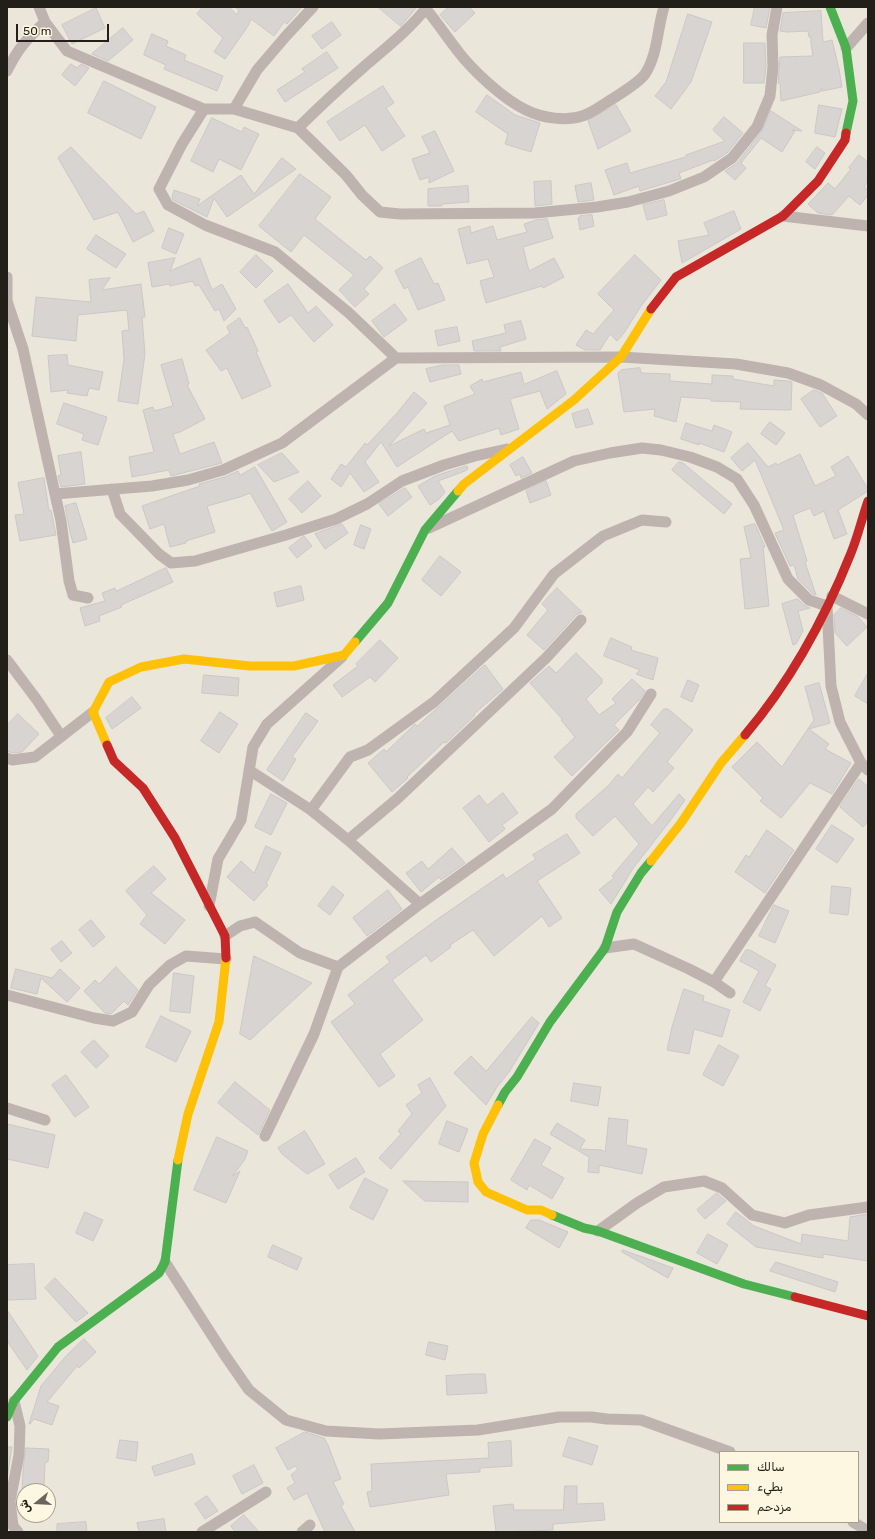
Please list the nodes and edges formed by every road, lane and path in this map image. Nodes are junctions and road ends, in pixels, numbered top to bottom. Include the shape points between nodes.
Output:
1 (39, 7) edge
2 (664, 7) edge
3 (777, 7) edge
4 (830, 7) edge
5 (308, 8) edge
6 (426, 8) edge
7 (46, 22) junction
8 (868, 23) edge
9 (846, 48) junction
10 (7, 71) edge
11 (234, 109) junction
12 (204, 110) junction
13 (298, 128) junction
14 (784, 216) junction
15 (868, 226) edge
16 (7, 277) edge
17 (7, 301) edge
18 (621, 357) junction
19 (396, 358) junction
20 (868, 415) edge
21 (510, 449) junction
22 (112, 489) junction
23 (55, 494) junction
24 (867, 507) edge
25 (666, 522) dead end
26 (425, 530) junction
27 (88, 598) dead end
28 (830, 601) junction
29 (868, 614) edge
30 (581, 620) dead end
31 (344, 655) junction
32 (7, 660) edge
33 (651, 694) dead end
34 (93, 712) junction
35 (61, 736) junction
36 (7, 758) edge
37 (864, 766) edge
38 (250, 770) junction
39 (311, 810) junction
40 (348, 840) junction
41 (420, 904) junction
42 (209, 906) junction
43 (225, 936) junction
44 (605, 948) junction
45 (226, 959) junction
46 (338, 967) junction
47 (714, 982) junction
48 (730, 993) dead end
49 (7, 995) edge
50 (7, 1108) edge
51 (45, 1120) dead end
52 (265, 1136) dead end
53 (868, 1207) edge
54 (598, 1231) junction
55 (165, 1262) junction
56 (868, 1316) edge
57 (14, 1401) junction
58 (7, 1417) edge
59 (727, 1451) edge
60 (266, 1492) dead end
61 (855, 1523) edge
62 (868, 1531) edge
63 (18, 1532) edge
64 (202, 1532) edge

1 - 7 street
2 - 6 street via 656,48 644,75 600,107 585,115 569,118 548,117 526,110 510,100 457,51
3 - 13 street via 772,35 773,67 770,96 757,126 732,158 704,177 669,191 628,202 535,213 380,212
4 - 9 main road
5 - 11 street via 257,70
6 - 13 street via 402,34
7 - 10 street via 25,40
7 - 12 street via 67,50
8 - 9 street
9 - 14 main road via 853,101 845,140 818,181
11 - 12 street
11 - 13 street
12 - 19 street via 158,189 168,205 205,225 275,252 349,313
14 - 15 street
14 - 18 main road via 676,277 648,312
16 - 17 street
17 - 23 street via 23,349
18 - 19 street
18 - 20 street via 736,364 788,373 821,385 856,404
18 - 21 main road via 574,400
19 - 22 street via 282,443 253,457 223,470 188,480
21 - 22 street via 444,465 402,481 367,504 336,518 195,561 171,563 159,554 120,514
21 - 26 main road via 464,484
22 - 23 street
23 - 27 street via 73,595
24 - 28 main road
25 - 39 street via 642,520 603,536 554,574 514,628 434,702 368,750 350,757
26 - 28 street via 574,461 642,448 661,450 717,467 737,479 754,505 788,579 809,600
26 - 31 main road via 388,603
28 - 29 street
28 - 37 street via 831,686 840,722
28 - 44 main road via 798,661 760,717 721,763 680,823 641,872 617,912
30 - 40 street via 546,658 397,799
31 - 34 main road via 294,666 250,666 184,659 141,667 109,682
31 - 38 street via 267,724 254,747
32 - 35 street
33 - 41 street via 627,732 552,810
34 - 35 street
34 - 42 main road via 114,761 143,788 175,838
35 - 36 street via 35,757 12,760
37 - 47 street
38 - 39 street
38 - 42 street via 241,820 218,859
39 - 40 street
40 - 41 street
41 - 46 street
42 - 43 main road
43 - 45 main road
43 - 46 street via 240,926 254,922 300,953
44 - 47 street via 634,944
44 - 54 main road via 550,1022 498,1103 483,1134 474,1164 478,1182 486,1192 527,1210 541,1210 584,1228
45 - 49 street via 186,956 170,965 149,985 132,1012 113,1021
45 - 55 main road via 219,1022 188,1114 176,1171
46 - 52 street via 314,1034
47 - 48 street
50 - 51 street
53 - 54 street via 810,1216 785,1223 752,1215 722,1188 704,1181 664,1187
54 - 56 main road via 744,1284
55 - 57 main road via 159,1273 58,1347
55 - 59 street via 249,1390 286,1420 326,1431 378,1434 478,1430 559,1417 641,1420
57 - 58 main road
57 - 63 street via 20,1426 19,1455 10,1501 13,1526
60 - 64 street
61 - 62 street

